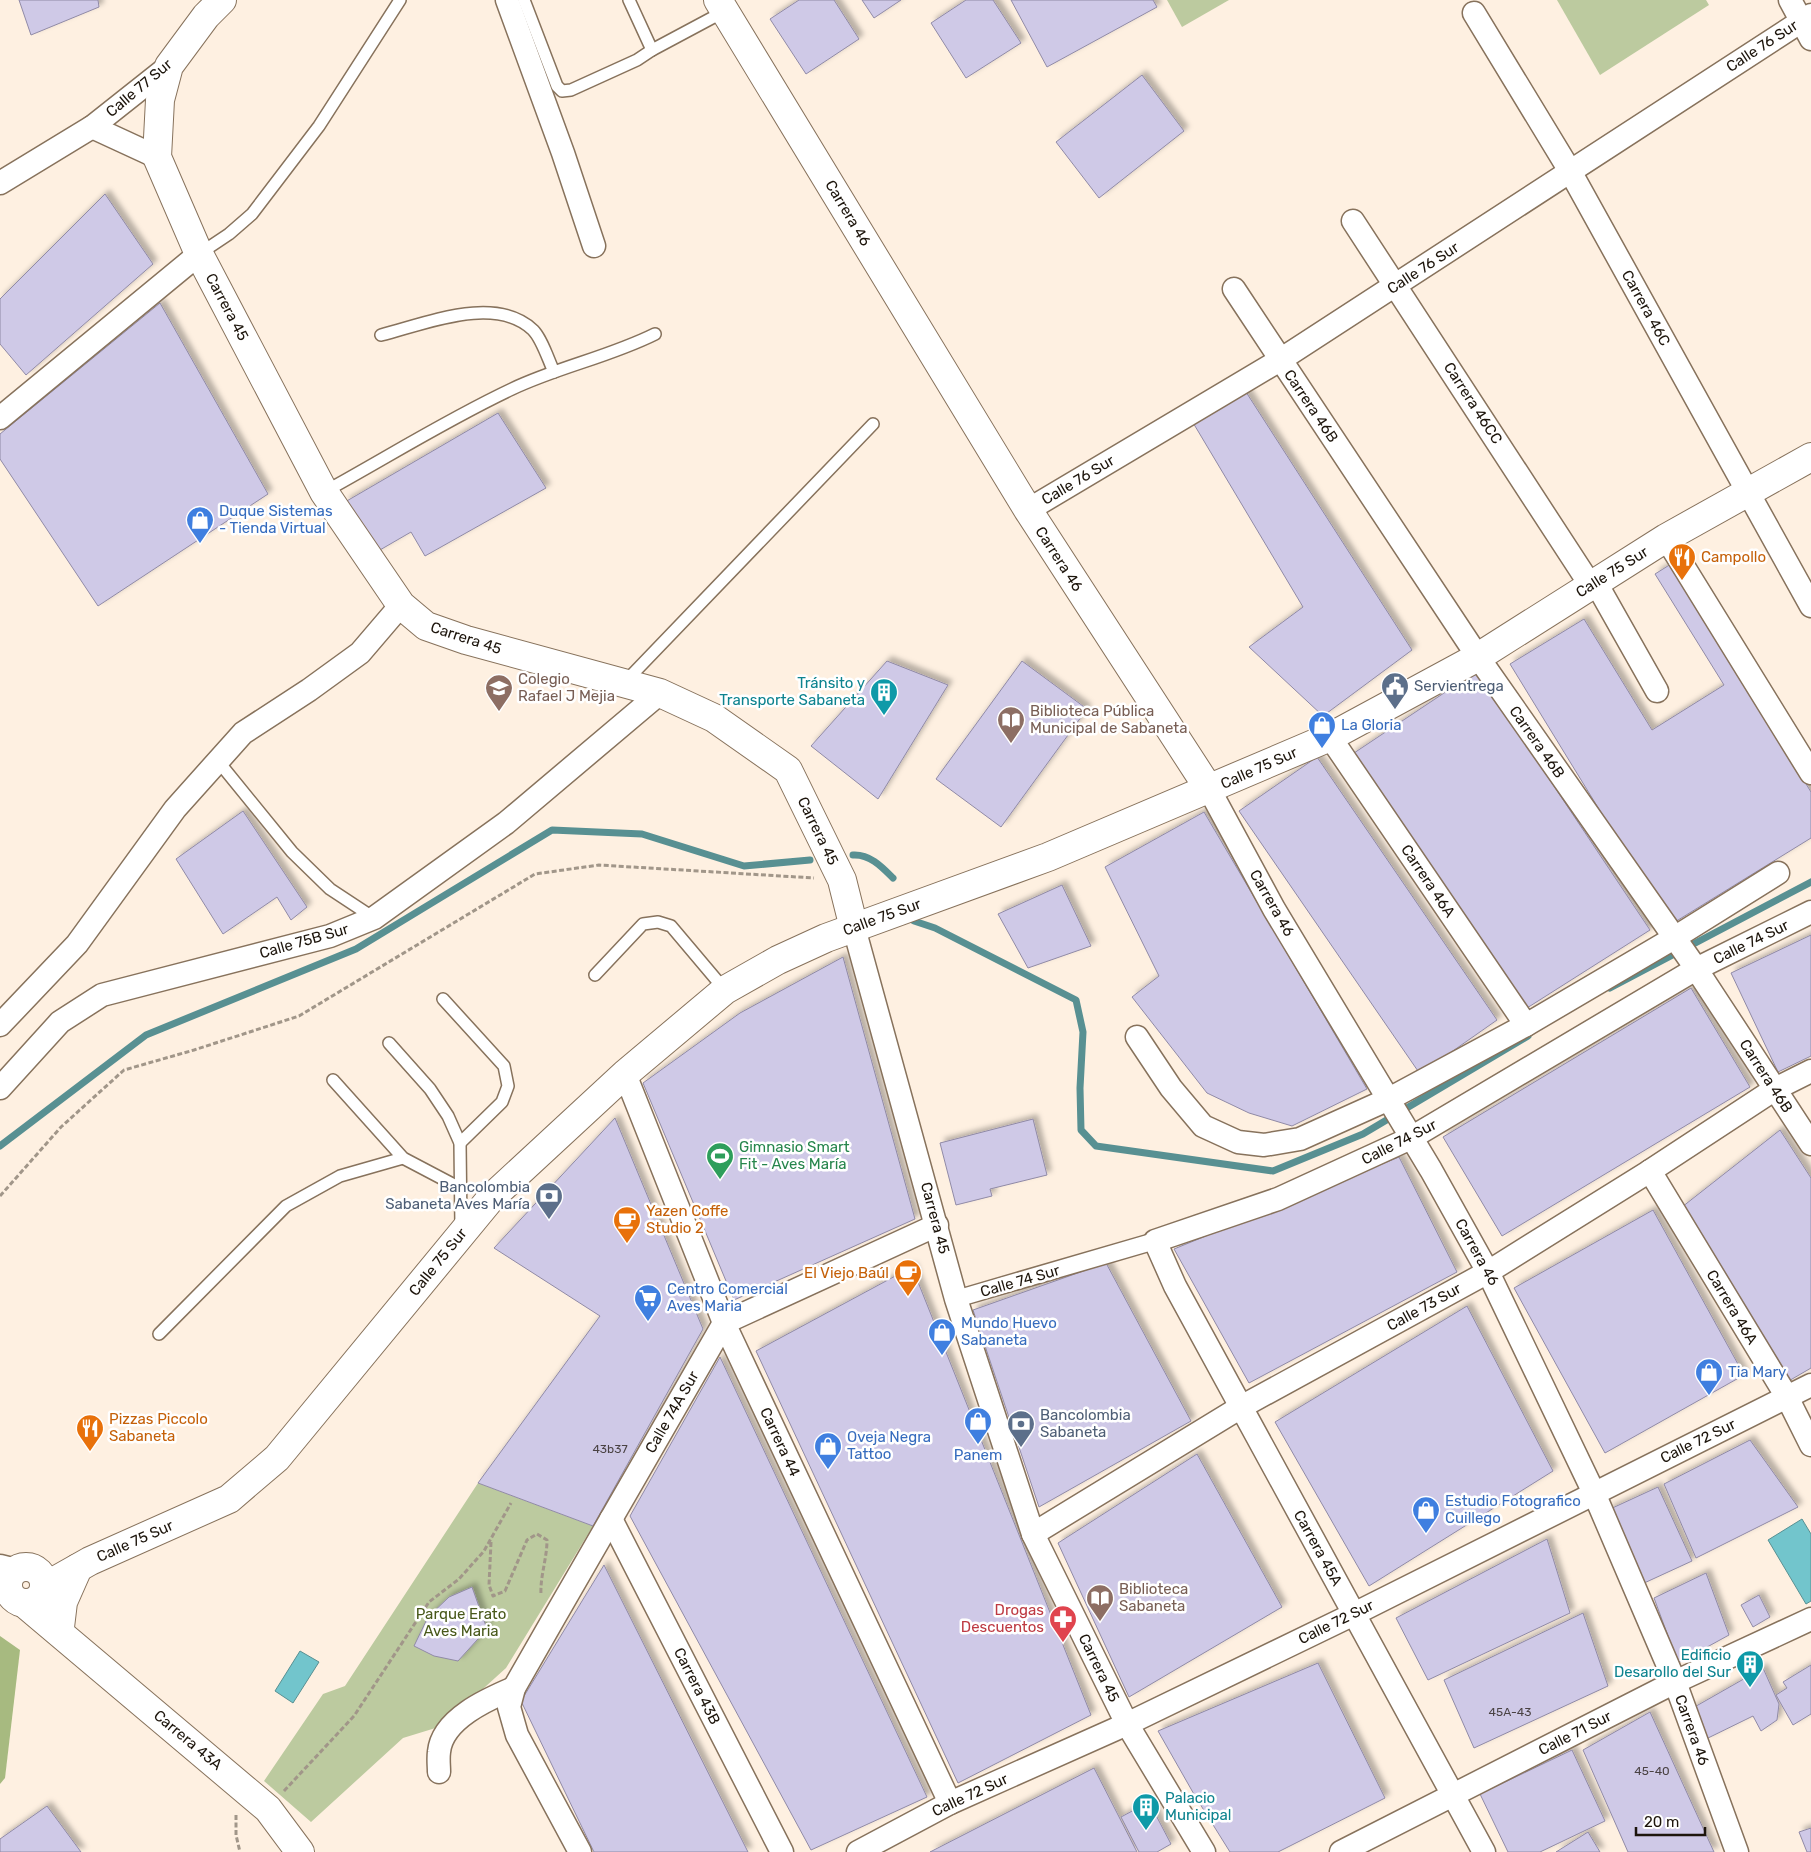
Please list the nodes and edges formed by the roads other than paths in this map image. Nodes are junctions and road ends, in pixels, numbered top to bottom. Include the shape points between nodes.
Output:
1 (222, 0) edge
2 (400, 0) edge
3 (506, 0) edge
4 (524, 0) edge
5 (629, 0) edge
6 (1790, 0) edge
7 (722, 6) edge
8 (1474, 13) dead end
9 (1808, 25) edge
10 (652, 50) junction
11 (169, 66) junction
12 (92, 127) junction
13 (157, 156) junction
14 (1570, 171) junction
15 (0, 183) edge
16 (1353, 221) dead end
17 (594, 246) dead end
18 (199, 254) junction
19 (1396, 285) junction
20 (1234, 289) dead end
21 (655, 334) dead end
22 (381, 336) dead end
23 (1280, 360) junction
24 (554, 372) junction
25 (0, 418) edge
26 (873, 424) dead end
27 (1811, 457) edge
28 (324, 492) junction
29 (1749, 492) junction
30 (1028, 510) junction
31 (1666, 538) junction
32 (1594, 584) junction
33 (401, 605) junction
34 (1811, 606) edge
35 (1478, 657) junction
36 (624, 683) junction
37 (1657, 691) dead end
38 (660, 693) junction
39 (1330, 737) junction
40 (218, 761) junction
41 (1811, 773) edge
42 (1209, 789) junction
43 (1778, 873) dead end
44 (1811, 912) edge
45 (374, 918) junction
46 (854, 928) junction
47 (1676, 941) junction
48 (1694, 967) junction
49 (595, 975) dead end
50 (724, 990) junction
51 (443, 1000) dead end
52 (0, 1024) edge
53 (1526, 1025) junction
54 (1137, 1037) dead end
55 (390, 1044) dead end
56 (1811, 1071) edge
57 (625, 1074) junction
58 (333, 1080) dead end
59 (0, 1088) edge
60 (1775, 1089) junction
61 (1391, 1103) junction
62 (1408, 1133) junction
63 (460, 1143) junction
64 (1811, 1144) edge
65 (404, 1158) junction
66 (1650, 1171) junction
67 (460, 1188) junction
68 (937, 1225) junction
69 (462, 1232) junction
70 (1155, 1242) junction
71 (1488, 1272) junction
72 (956, 1299) junction
73 (724, 1323) junction
74 (159, 1334) dead end
75 (1811, 1385) edge
76 (1787, 1397) junction
77 (1241, 1407) junction
78 (1811, 1444) edge
79 (1594, 1493) junction
80 (611, 1519) junction
81 (1033, 1534) junction
82 (84, 1565) junction
83 (21, 1583) edge
84 (1354, 1614) junction
85 (1811, 1619) edge
86 (63, 1632) junction
87 (1675, 1682) junction
88 (512, 1698) junction
89 (1127, 1724) junction
90 (439, 1772) dead end
91 (1453, 1795) junction
92 (950, 1803) junction
93 (300, 1852) edge
94 (580, 1852) edge
95 (782, 1852) edge
96 (858, 1852) edge
97 (1204, 1852) edge
98 (1341, 1852) edge
99 (1484, 1852) edge
100 (1737, 1852) edge

1 - 11 street, Calle 77 Sur
2 - 18 lane via 319,126 252,214
3 - 17 street
4 - 10 lane via 557,86 562,91 571,90 637,60
5 - 10 lane
6 - 9 street
7 - 10 lane
7 - 30 street, Carrera 46
8 - 14 street, Carrera 46C
9 - 14 street, Calle 76 Sur
11 - 12 street, Calle 77 Sur
11 - 13 street, Carrera 45 via 160,100
12 - 13 street, Calle 77 Sur
12 - 15 street, Calle 77 Sur
13 - 18 street, Carrera 45
14 - 19 street, Calle 76 Sur
14 - 29 street, Carrera 46C
16 - 19 street, Carrera 46CC
18 - 25 street
18 - 28 street, Carrera 45
19 - 23 street, Calle 76 Sur
19 - 32 street, Carrera 46CC
20 - 23 street, Carrera 46B
21 - 24 lane via 623,350
22 - 24 lane via 453,317 489,312 516,318 534,331
23 - 30 street, Calle 76 Sur
23 - 35 street, Carrera 46B
24 - 28 lane via 512,389
26 - 36 lane
27 - 29 street, Calle 75 Sur
28 - 33 street, Carrera 45
29 - 31 street, Calle 75 Sur
29 - 34 street, Carrera 46C
30 - 42 street, Carrera 46
31 - 32 street, Calle 75 Sur
31 - 41 street
32 - 35 street, Calle 75 Sur
32 - 37 street, Carrera 46CC
33 - 36 street, Carrera 45 via 426,626 466,640
33 - 40 street via 360,652 243,733
35 - 39 street, Calle 75 Sur
35 - 47 street, Carrera 46B
36 - 38 street, Carrera 45
38 - 45 street, Calle 75B Sur via 506,824
38 - 46 street, Carrera 45 via 714,718 788,770 842,880
39 - 42 street, Calle 75 Sur
39 - 53 street, Carrera 46A
40 - 45 lane via 292,852 330,889
40 - 52 street via 175,810 77,944
42 - 46 street, Calle 75 Sur via 1048,857
42 - 61 street, Carrera 46 via 1274,909
43 - 47 street
44 - 48 street, Calle 74 Sur
45 - 59 street, Calle 75B Sur via 330,936 102,995 60,1022
46 - 50 street, Calle 75 Sur via 778,960
46 - 68 street, Carrera 45
47 - 48 street, Carrera 46B
47 - 53 street
48 - 60 street, Carrera 46B
48 - 62 street, Calle 74 Sur
49 - 50 lane via 643,924 658,922 671,926
50 - 57 street, Calle 75 Sur
51 - 63 lane via 504,1066 508,1086 502,1102
53 - 61 street
54 - 61 street via 1171,1088 1203,1126 1238,1142 1264,1145 1300,1139
55 - 63 lane via 430,1089 448,1116
56 - 60 street, Calle 73 Sur
57 - 69 street, Calle 75 Sur via 492,1196
57 - 73 street, Carrera 44
58 - 65 lane
60 - 64 street, Carrera 46B
60 - 66 street, Calle 73 Sur
61 - 62 street, Carrera 46
62 - 70 street, Calle 74 Sur via 1278,1199
62 - 71 street, Carrera 46
63 - 67 lane
65 - 67 lane
65 - 74 lane via 340,1176 286,1206
66 - 71 street, Calle 73 Sur
66 - 76 street, Carrera 46A
67 - 69 lane
68 - 72 street, Carrera 45
68 - 73 street
69 - 82 street, Calle 75 Sur via 277,1458 229,1499
70 - 72 street, Calle 74 Sur
70 - 77 street, Carrera 45A via 1175,1286
71 - 77 street, Calle 73 Sur
71 - 79 street, Carrera 46
72 - 81 street, Carrera 45
73 - 80 street, Calle 74A Sur
73 - 92 street, Carrera 44
75 - 76 street, Calle 72 Sur
76 - 78 street, Carrera 46A
76 - 79 street, Calle 72 Sur
77 - 81 street, Calle 73 Sur
77 - 84 street, Carrera 45A
79 - 84 street, Calle 72 Sur
79 - 87 street, Carrera 46
80 - 88 street, Calle 74A Sur
80 - 95 street, Carrera 43B
81 - 89 street, Carrera 45
82 - 83 street, Calle 75 Sur
82 - 86 street via 63,1602
83 - 86 street, Carrera 43A
84 - 89 street, Calle 72 Sur
84 - 91 street, Carrera 45A
85 - 87 street, Calle 71 Sur
86 - 93 street, Carrera 43A via 268,1808
87 - 91 street, Calle 71 Sur
87 - 100 street, Carrera 46
88 - 90 street via 488,1699 466,1713 448,1732 438,1751
88 - 94 street via 517,1735
89 - 92 street, Calle 72 Sur
89 - 97 street, Carrera 45
91 - 98 street, Calle 71 Sur
91 - 99 street, Carrera 45A
92 - 96 street, Calle 72 Sur

